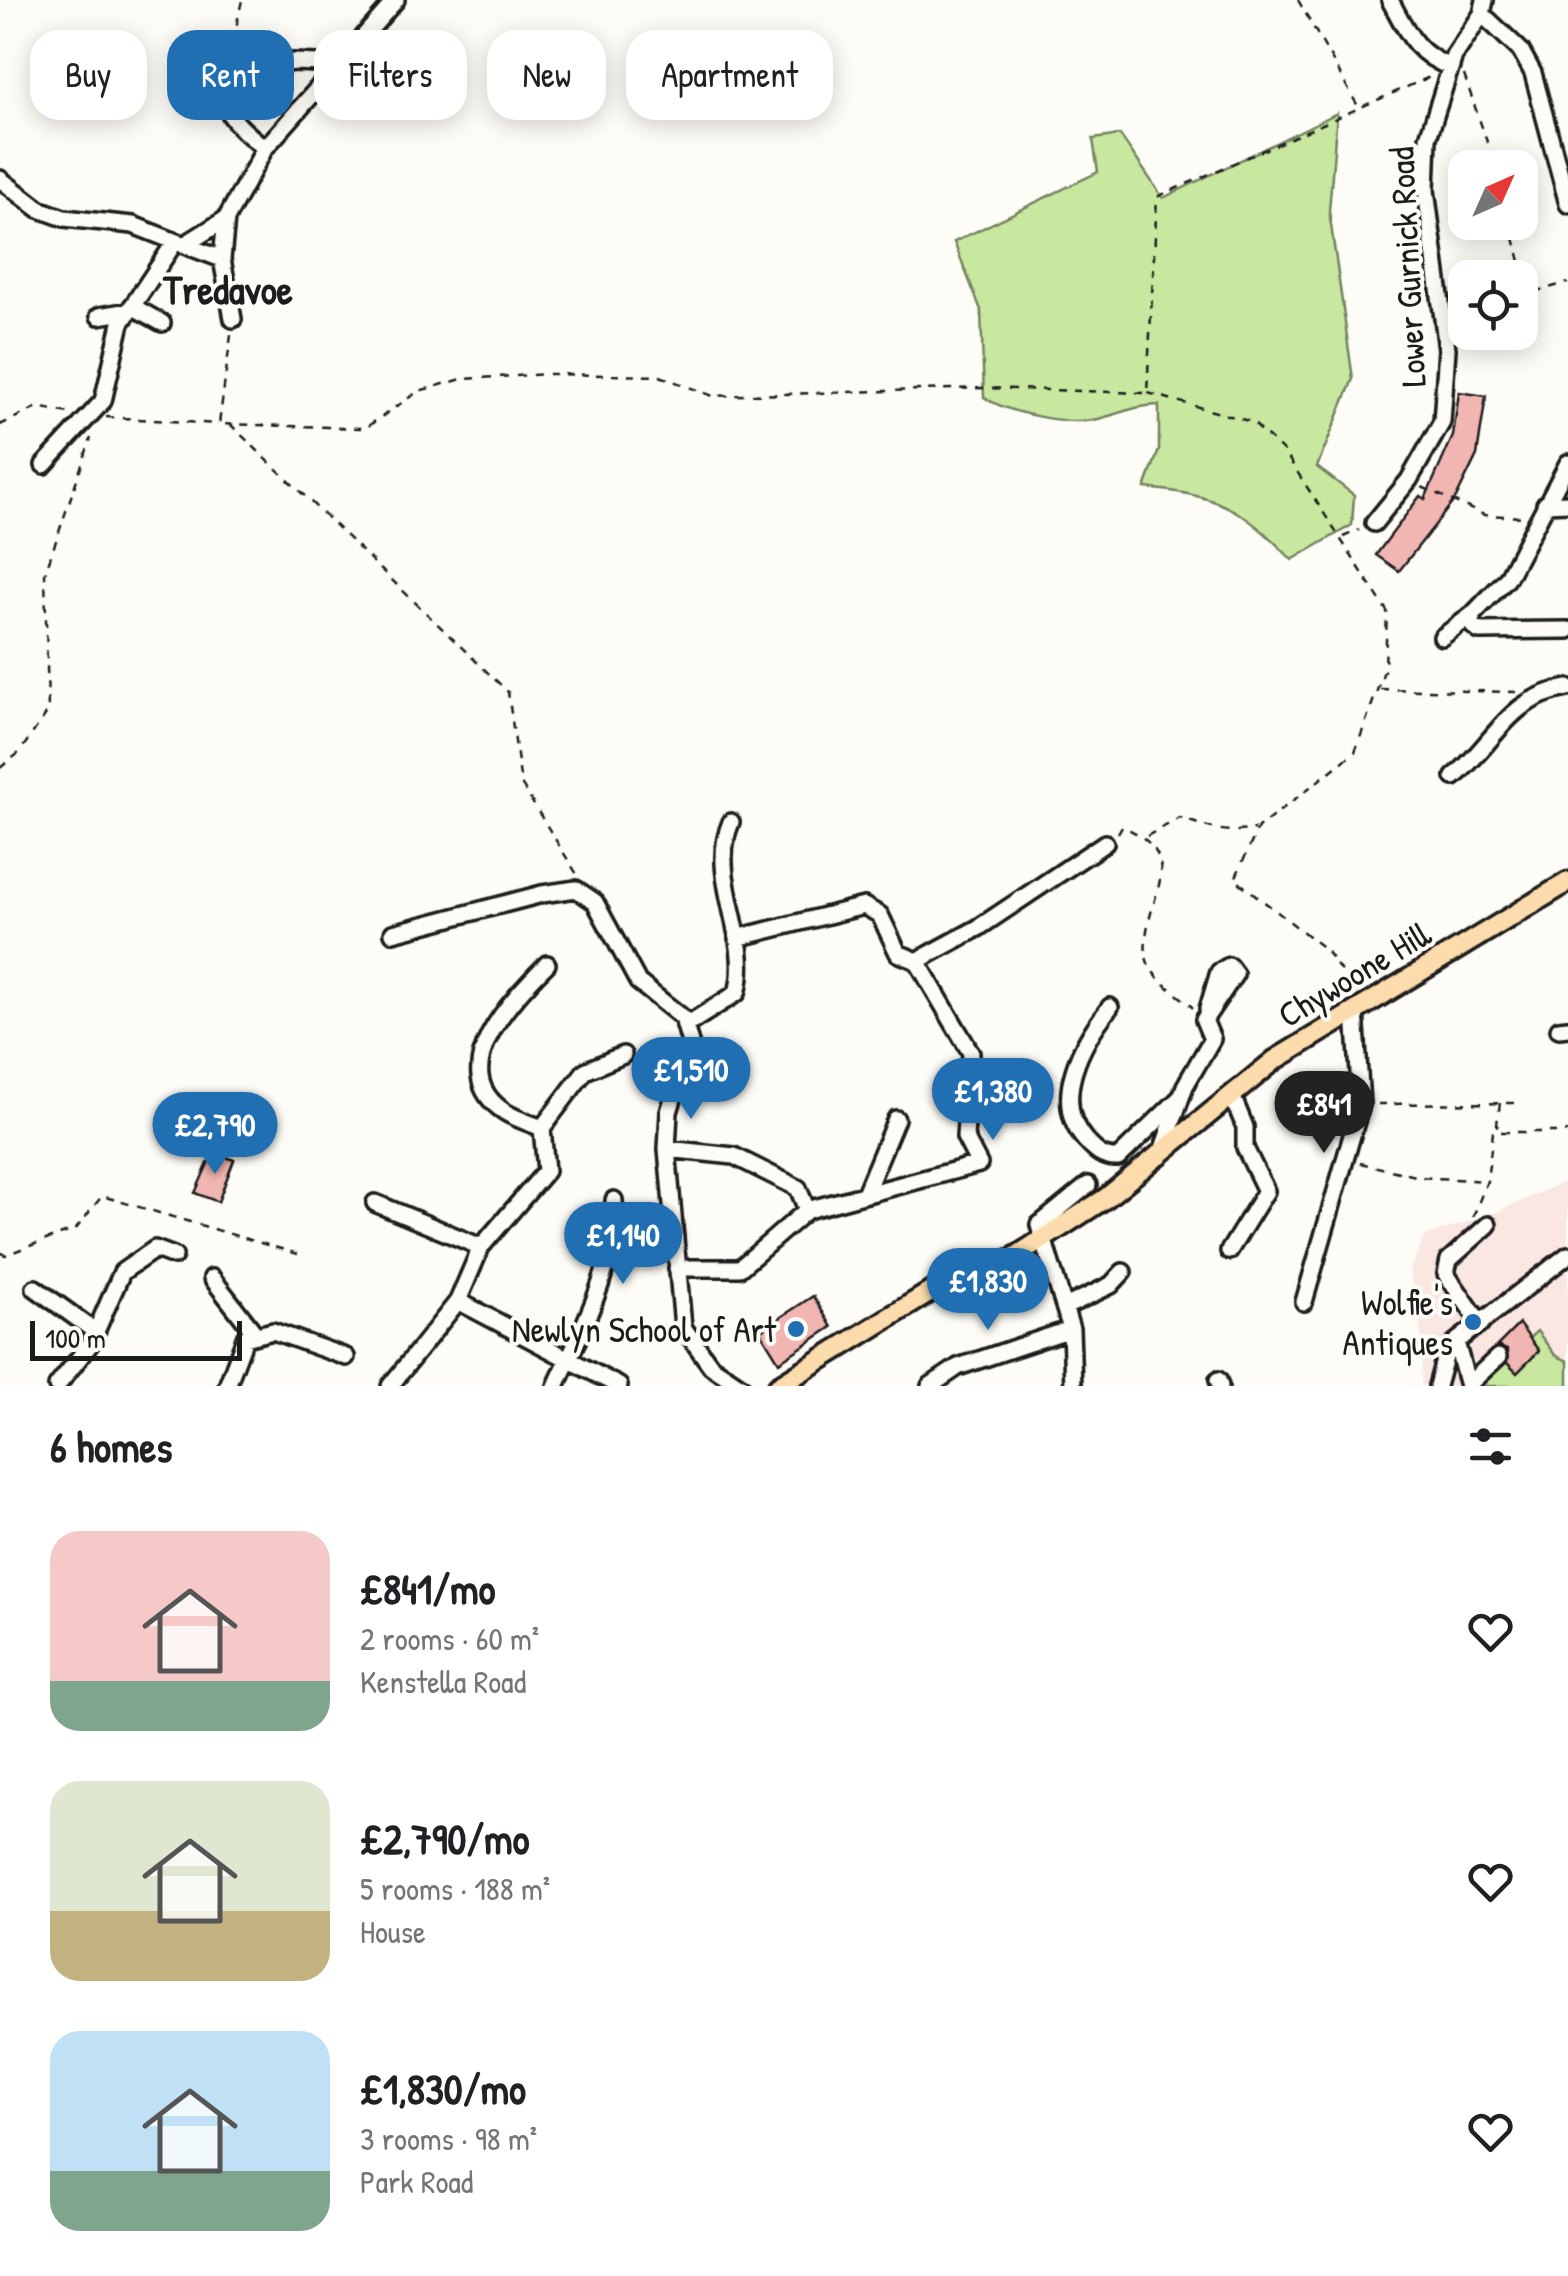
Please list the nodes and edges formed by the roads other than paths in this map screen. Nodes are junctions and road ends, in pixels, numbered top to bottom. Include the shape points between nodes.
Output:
1 (396, 0) edge
2 (1390, 0) edge
3 (1483, 7) edge
4 (370, 30) edge
5 (1453, 62) junction
6 (314, 63) edge
7 (314, 94) edge
8 (265, 148) junction
9 (0, 179) edge
10 (1568, 204) edge
11 (226, 220) junction
12 (180, 244) junction
13 (222, 260) junction
14 (131, 309) junction
15 (99, 316) dead end
16 (233, 319) road end
17 (162, 323) dead end
18 (1568, 463) edge
19 (44, 465) dead end
20 (1568, 503) edge
21 (1542, 510) junction
22 (1374, 523) road end
23 (1472, 615) junction
24 (1568, 630) edge
25 (1442, 637) dead end
26 (1568, 688) edge
27 (1454, 777) dead end
28 (731, 822) dead end
29 (1105, 842) road end
30 (1568, 882) edge
31 (393, 933) dead end
32 (737, 938) junction
33 (917, 960) junction
34 (546, 964) dead end
35 (1110, 1007) dead end
36 (1360, 1008) junction
37 (1206, 1014) road end
38 (685, 1026) junction
39 (623, 1055) dead end
40 (1180, 1097) junction
41 (1233, 1098) junction
42 (896, 1120) dead end
43 (542, 1128) junction
44 (668, 1149) junction
45 (1160, 1157) junction
46 (1088, 1185) dead end
47 (866, 1191) junction
48 (614, 1200) dead end
49 (375, 1204) dead end
50 (807, 1210) junction
51 (1488, 1225) dead end
52 (1044, 1236) junction
53 (481, 1247) junction
54 (1229, 1251) dead end
55 (1568, 1255) edge
56 (174, 1256) dead end
57 (677, 1268) junction
58 (1123, 1272) dead end
59 (212, 1278) dead end
60 (35, 1288) dead end
61 (458, 1301) junction
62 (1304, 1302) dead end
63 (1065, 1307) junction
64 (1480, 1324) junction
65 (1071, 1329) junction
66 (96, 1332) junction
67 (256, 1335) junction
68 (1456, 1342) junction
69 (346, 1357) dead end
70 (1498, 1358) dead end
71 (568, 1362) junction
72 (57, 1386) edge
73 (227, 1386) edge
74 (390, 1386) edge
75 (556, 1386) edge
76 (619, 1386) edge
77 (741, 1386) edge
78 (778, 1386) edge
79 (930, 1386) edge
80 (1072, 1386) edge
81 (1437, 1386) edge
82 (1468, 1386) edge

1 - 4 street
2 - 5 street via 1414,46 1430,60
3 - 5 street, Lower Gurnick Road
3 - 10 street via 1533,73
5 - 22 street, Lower Gurnick Road via 1428,138 1426,190 1447,349 1442,422 1409,480
6 - 8 street via 227,72 220,90 225,108
7 - 8 street
8 - 11 street
9 - 12 street via 38,209 134,225
11 - 12 street
11 - 13 street
12 - 13 street
12 - 14 street
13 - 16 street
14 - 15 street
14 - 17 street
14 - 19 street via 121,323 106,393
18 - 21 street
20 - 21 street
21 - 23 street via 1507,579
23 - 24 street via 1479,631
23 - 25 street
26 - 27 street via 1538,693
28 - 32 street via 724,840
29 - 33 street via 978,928
30 - 36 main road, Chywoone Hill
31 - 38 street via 542,894 589,897 638,982
32 - 33 street via 864,906 880,915 898,953
32 - 38 street via 742,974 736,993
33 - 47 street via 971,1053 966,1138 979,1164
34 - 43 street via 490,1031 479,1066 481,1087 504,1112
35 - 40 street via 1080,1050 1070,1094 1069,1114 1082,1136 1097,1153 1118,1158
36 - 41 main road, Chywoone Hill via 1275,1060
36 - 62 street via 1361,1104
37 - 40 street via 1212,1039
38 - 44 street via 690,1043 669,1112
39 - 43 street via 585,1070
40 - 45 street
41 - 45 main road, Chywoone Hill
41 - 54 street via 1245,1148 1266,1191
42 - 47 street
43 - 53 street via 546,1171
44 - 50 street via 734,1156 798,1188
44 - 57 street
45 - 52 main road, Chywoone Hill
46 - 52 street via 1039,1225
47 - 50 street
48 - 71 street via 607,1268
49 - 53 street
50 - 57 street via 740,1268
51 - 64 street via 1446,1268
52 - 63 street
52 - 78 main road, Chywoone Hill via 1014,1257 932,1291
53 - 61 street
55 - 64 street
56 - 66 street via 155,1249 122,1272
57 - 77 street via 683,1327 711,1366
58 - 63 street
59 - 67 street
60 - 66 street
61 - 71 street
61 - 74 street
63 - 65 street
64 - 68 street
65 - 79 street via 958,1367
65 - 80 street
66 - 72 street
67 - 69 street via 273,1330
67 - 73 street via 245,1338
68 - 81 street
68 - 82 street
70 - 82 street
71 - 75 street
71 - 76 street

